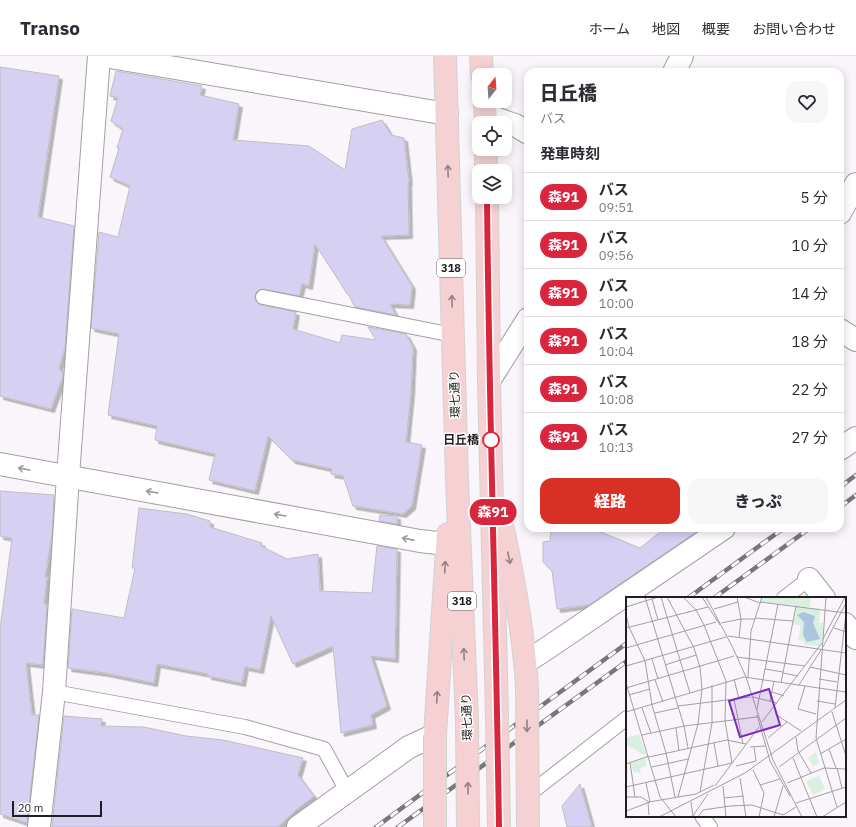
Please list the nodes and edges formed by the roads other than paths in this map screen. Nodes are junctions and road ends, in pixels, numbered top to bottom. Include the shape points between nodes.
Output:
1 (99, 56) edge
2 (104, 56) edge
3 (444, 56) edge
4 (481, 56) edge
5 (682, 56) edge
6 (214, 65) edge
7 (482, 68) edge
8 (676, 68) edge
9 (485, 113) edge
10 (447, 114) junction
11 (524, 131) edge
12 (856, 184) edge
13 (487, 204) edge
14 (844, 206) edge
15 (263, 297) dead end
16 (524, 325) edge
17 (844, 332) edge
18 (453, 335) junction
19 (856, 340) edge
20 (489, 381) junction
21 (856, 438) edge
22 (844, 446) edge
23 (0, 464) edge
24 (68, 476) junction
25 (492, 479) junction
26 (457, 480) junction
27 (718, 532) edge
28 (446, 544) junction
29 (809, 579) joint
30 (785, 597) edge
31 (823, 597) edge
32 (846, 625) edge
33 (856, 638) edge
34 (526, 662) junction
35 (54, 692) junction
36 (626, 719) edge
37 (435, 735) junction
38 (347, 791) junction
39 (528, 794) junction
40 (703, 817) edge
41 (39, 827) edge
42 (298, 827) edge
43 (436, 827) edge
44 (468, 827) edge
45 (499, 827) edge
46 (528, 827) edge
47 (710, 827) edge

1 - 24 street
2 - 6 street
3 - 10 main road, 環七通り / 318
4 - 7 main road
5 - 8 street
6 - 10 street
9 - 11 street
18 -> 10 main road, 環七通り / 318
12 - 14 street
13 - 20 main road
15 - 18 lane
16 - 20 street
17 - 19 street
18 - 26 main road, 環七通り / 318
20 - 25 main road
21 - 22 street
24 -> 23 street
28 -> 24 street
24 - 35 street
25 -> 34 main road via 512,573
25 - 45 main road, bridge
26 - 28 main road
44 -> 26 main road, 環七通り / 318, bridge via 467,721
27 - 34 street
37 -> 28 main road
29 - 30 lane
29 - 31 street
32 - 33 street
34 -> 39 main road, bridge
35 - 38 lane via 245,727 324,749
35 - 41 street
36 - 39 lane
37 - 38 street via 409,747
37 - 43 main road, bridge
38 - 42 street
39 - 46 main road, bridge
40 - 47 lane

